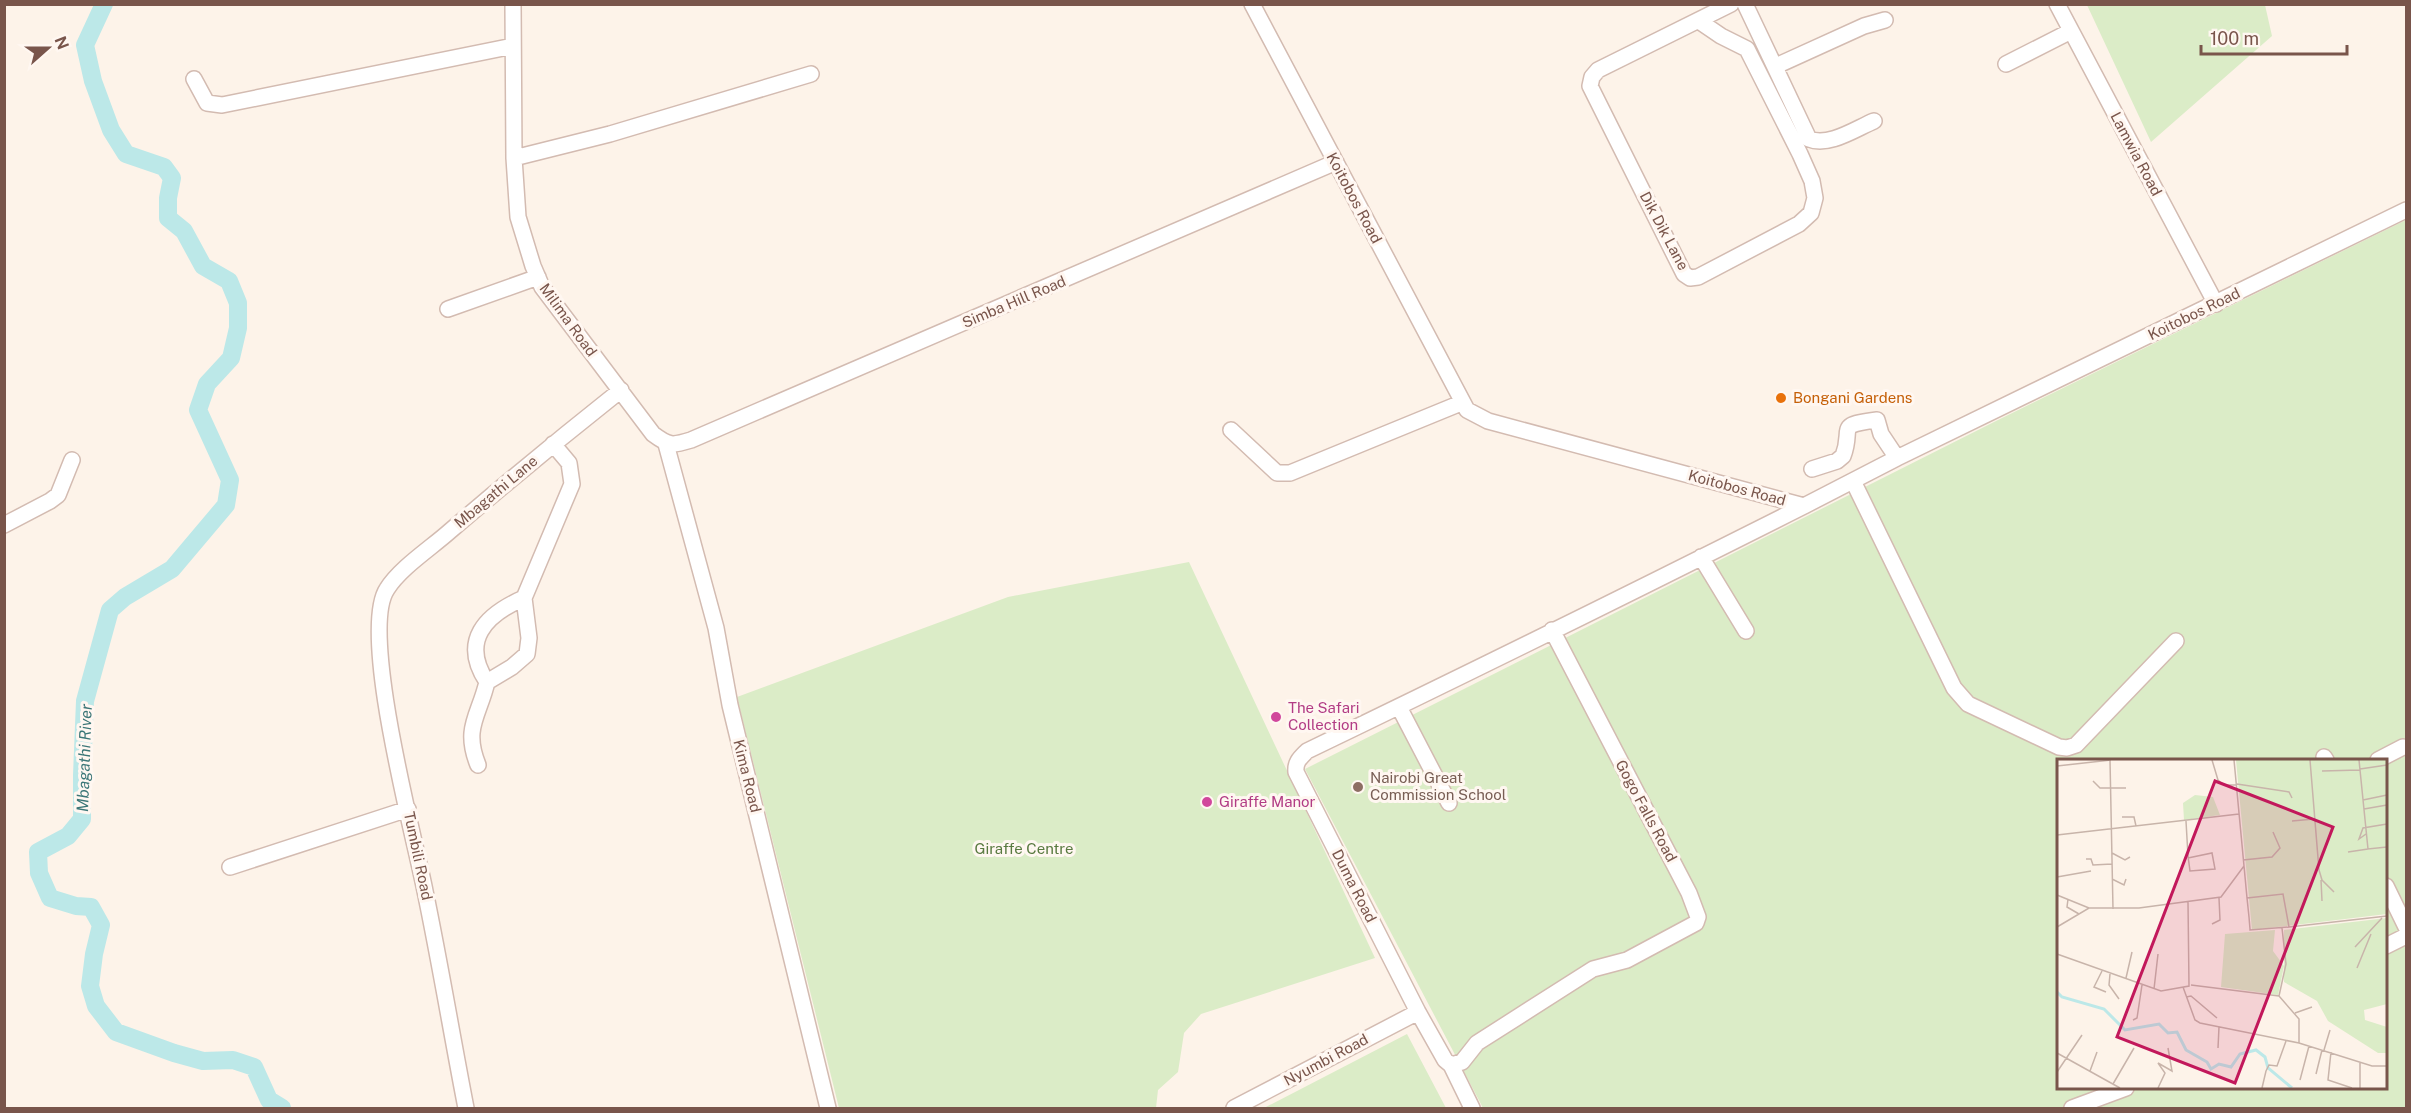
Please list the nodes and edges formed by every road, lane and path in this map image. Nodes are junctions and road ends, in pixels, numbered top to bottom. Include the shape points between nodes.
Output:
1 (513, 4) edge
2 (1252, 4) edge
3 (1731, 4) edge
4 (1745, 4) edge
5 (2057, 4) edge
6 (1885, 20) dead end
7 (1699, 21) junction
8 (2071, 31) junction
9 (513, 46) junction
10 (2006, 64) dead end
11 (1776, 66) junction
12 (811, 74) dead end
13 (194, 79) dead end
14 (1874, 121) dead end
15 (514, 158) junction
16 (1336, 162) junction
17 (2406, 210) edge
18 (538, 277) junction
19 (2216, 304) junction
20 (448, 309) dead end
21 (621, 390) junction
22 (1461, 403) junction
23 (1231, 429) dead end
24 (553, 444) junction
25 (666, 444) junction
26 (1897, 458) junction
27 (72, 460) dead end
28 (1812, 469) dead end
29 (1853, 481) junction
30 (1804, 506) junction
31 (4, 525) edge
32 (1701, 557) junction
33 (524, 598) junction
34 (380, 603) joint
35 (1552, 630) junction
36 (1746, 631) dead end
37 (2176, 641) dead end
38 (487, 682) junction
39 (1399, 707) junction
40 (2403, 747) dead end
41 (2380, 759) edge
42 (478, 765) dead end
43 (1449, 804) dead end
44 (408, 809) junction
45 (230, 867) dead end
46 (2387, 890) edge
47 (2406, 927) edge
48 (2406, 936) edge
49 (2387, 945) edge
50 (1418, 1012) junction
51 (1451, 1065) junction
52 (2123, 1089) edge
53 (466, 1108) edge
54 (828, 1108) edge
55 (1234, 1108) edge
56 (1472, 1108) edge
57 (2072, 1108) edge

1 - 9 street, Milima Road
2 - 16 street, Koitobos Road
3 - 7 street, Dik Dik Lane
4 - 11 street
5 - 8 street, Lamwia Road
6 - 11 street
7 - 7 street, Dik Dik Lane via 1598,70 1590,86 1684,274 1690,278 1799,224 1811,213 1815,198 1800,154 1747,49
8 - 10 street
8 - 19 street, Lamwia Road
9 - 13 street via 222,105 207,103
9 - 15 street, Milima Road
11 - 14 street via 1809,139 1827,142
12 - 15 street via 610,134
15 - 18 street, Milima Road via 518,217
16 - 22 street, Koitobos Road
16 - 25 street, Simba Hill Road via 691,440
17 - 19 street, Koitobos Road
18 - 20 street
18 - 21 street, Milima Road
19 - 26 street, Koitobos Road
21 - 24 street, Mbagathi Lane
21 - 25 street, Milima Road via 653,434
22 - 23 street via 1290,473 1277,472
22 - 30 street, Koitobos Road via 1488,421
24 - 33 street via 569,463 572,484
24 - 34 street, Mbagathi Lane via 408,567 387,588
25 - 54 street, Kima Road via 716,628 730,705
26 - 28 street via 1877,420 1858,422 1847,430 1843,456
26 - 29 street, Koitobos Road
27 - 31 street via 58,495
29 - 30 street, Koitobos Road
29 - 37 street via 1954,688 1968,704 2067,748 2076,745
30 - 32 street
32 - 35 street
32 - 36 street
33 - 38 street via 527,654
33 - 38 street via 480,629 475,659
34 - 44 street, Tumbili Road via 378,635 388,719
35 - 39 street
35 - 51 street, Gogo Falls Road via 1698,916 1696,923 1628,960 1593,969 1477,1043 1462,1062
38 - 42 street via 471,734
39 - 43 street
39 - 50 street, Duma Road via 1307,751 1299,759 1296,772
40 - 41 street
44 - 45 street
44 - 53 street, Tumbili Road
46 - 47 street
48 - 49 street
50 - 51 street, Duma Road
50 - 55 street, Nyumbi Road
51 - 56 street, Duma Road
52 - 57 street

